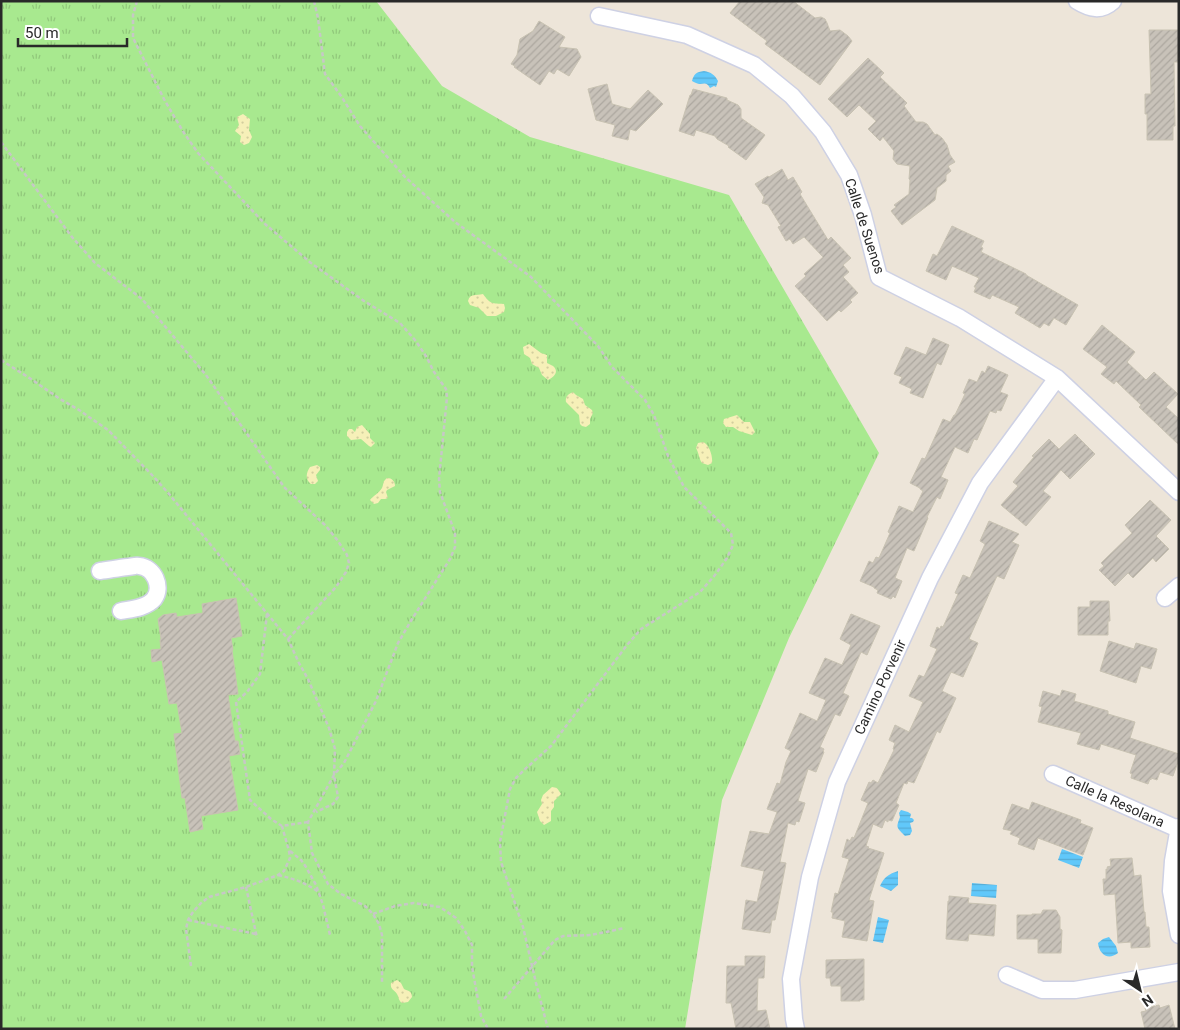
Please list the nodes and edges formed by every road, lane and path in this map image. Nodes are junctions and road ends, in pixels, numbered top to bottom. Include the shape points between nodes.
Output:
1 (138, 1) edge
2 (314, 1) edge
3 (1078, 1) edge
4 (1112, 1) edge
5 (599, 16) dead end
6 (1, 142) edge
7 (1, 360) edge
8 (1057, 378) junction
9 (1179, 492) edge
10 (100, 571) dead end
11 (1179, 586) edge
12 (1165, 598) dead end
13 (121, 611) dead end
14 (268, 614) junction
15 (288, 639) junction
16 (1053, 774) dead end
17 (334, 775) junction
18 (314, 812) junction
19 (308, 822) junction
20 (282, 826) junction
21 (1178, 828) edge
22 (289, 851) junction
23 (278, 875) junction
24 (246, 887) junction
25 (320, 894) junction
26 (373, 914) junction
27 (188, 920) junction
28 (624, 928) dead end
29 (1179, 935) edge
30 (330, 936) dead end
31 (532, 965) junction
32 (191, 966) dead end
33 (1179, 972) edge
34 (1007, 975) dead end
35 (382, 984) dead end
36 (504, 999) dead end
37 (488, 1029) edge
38 (548, 1029) edge
39 (796, 1029) edge

1 - 17 path via 133,14 133,38 165,100 198,153 265,224 311,263 400,323 446,390 439,479 456,547 398,643 376,701 344,763
2 - 31 path via 325,74 360,126 405,177 455,222 531,277 598,346 612,367 645,400 684,487 722,524 733,545 727,558 700,592 641,629 551,746 516,778 510,790 500,842 501,862 523,926
3 - 4 street via 1097,9
5 - 8 street, Calle de Suenos via 687,35 754,65 792,96 822,132 849,175 879,277 960,318
6 - 15 path via 95,264 142,299 206,375 284,487 326,526 347,555 346,572 336,587
7 - 14 path via 108,430 164,488
8 - 9 street, Calle de Suenos
8 - 39 street, Camino Porvenir via 980,482 930,578 836,782 810,877 791,979
10 - 13 street via 140,566 155,576 158,591 154,599 144,606
11 - 12 street
14 - 15 path
14 - 20 path via 260,674 236,702 250,800
15 - 17 path via 329,728 335,749
16 - 21 street, Calle la Resolana
17 - 18 path
17 - 18 path via 338,798 333,804
18 - 19 path
19 - 20 path
19 - 26 path via 312,853 328,884
20 - 22 path
21 - 29 street via 1171,891
22 - 23 path via 287,866
22 - 25 path via 301,860
23 - 24 path
23 - 25 path via 308,885
24 - 27 path via 208,897
24 - 27 path via 256,936
25 - 30 path
26 - 35 path via 382,936
26 - 37 path via 414,903 440,907 456,918 472,945 472,967 481,1016
27 - 32 path via 186,929
28 - 31 path via 591,935 563,936 555,940
31 - 36 path
31 - 38 path
33 - 34 street via 1075,990 1042,990

